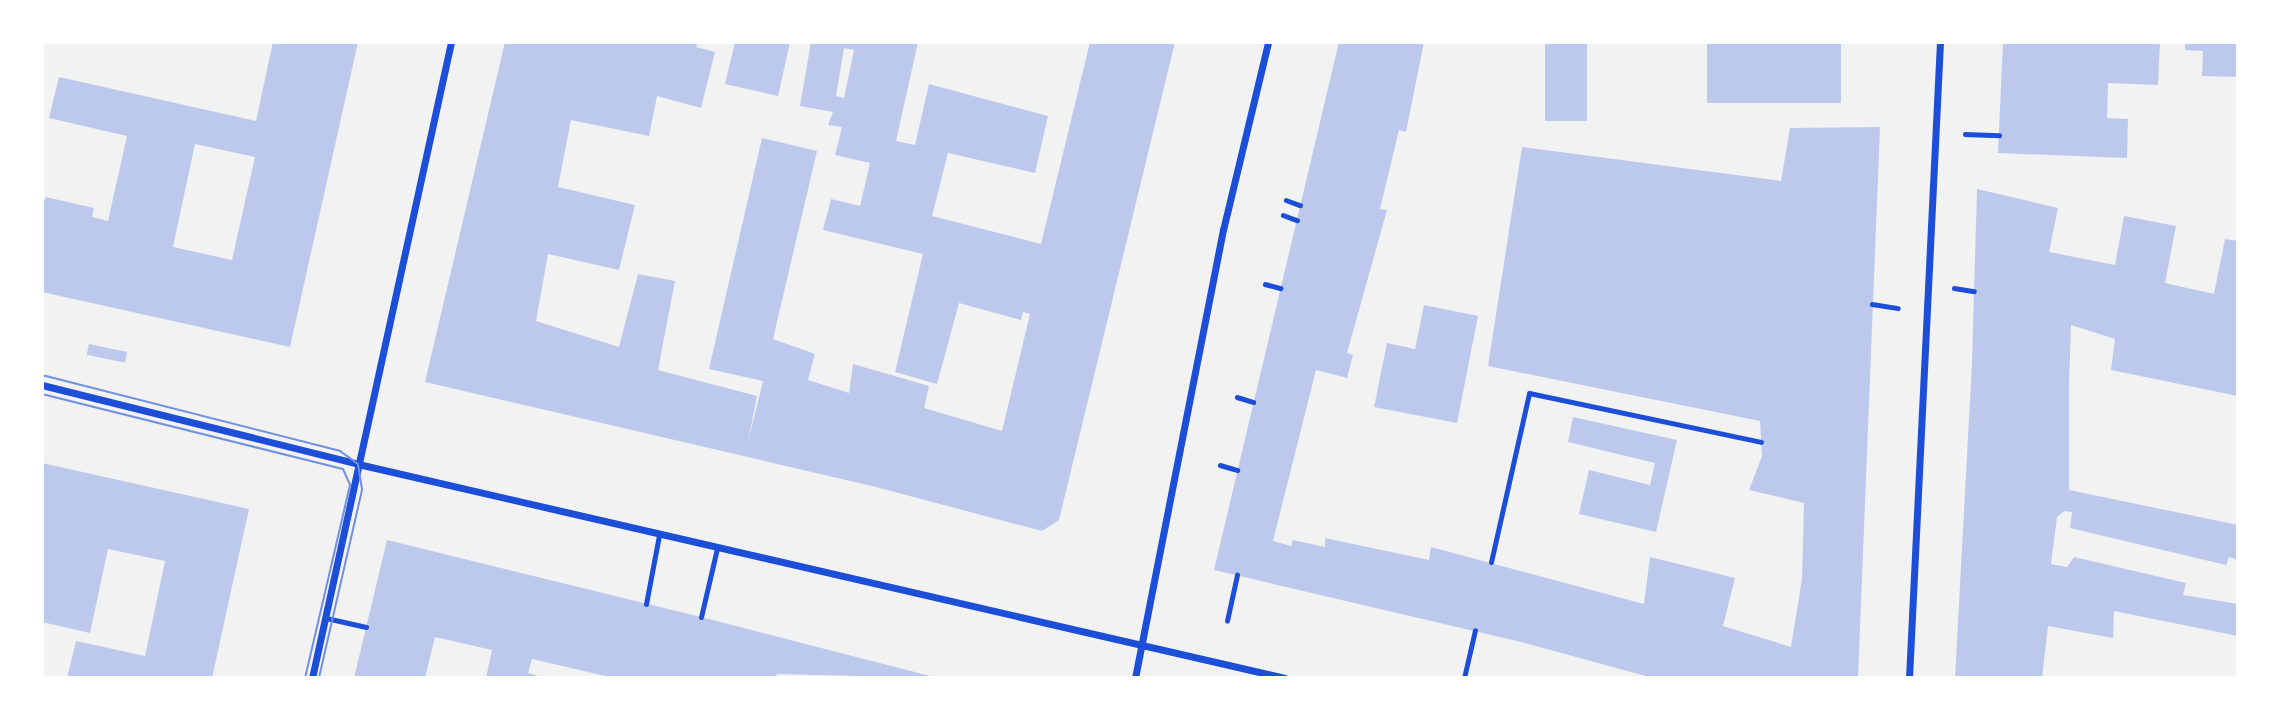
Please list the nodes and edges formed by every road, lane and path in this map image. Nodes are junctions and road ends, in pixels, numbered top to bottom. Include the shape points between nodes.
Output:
1 (451, 42) edge
2 (1268, 42) edge
3 (1940, 42) edge
4 (1965, 134) dead end
5 (1999, 135) dead end
6 (1286, 200) dead end
7 (1300, 205) dead end
8 (1283, 215) dead end
9 (1297, 220) dead end
10 (1265, 284) dead end
11 (1280, 288) dead end
12 (1954, 288) dead end
13 (1974, 290) dead end
14 (1872, 304) dead end
15 (1898, 308) dead end
16 (42, 385) edge
17 (1237, 397) dead end
18 (1253, 402) dead end
19 (1761, 442) dead end
20 (362, 465) junction
21 (1220, 465) dead end
22 (1237, 470) dead end
23 (659, 535) junction
24 (716, 548) junction
25 (1490, 562) dead end
26 (1237, 575) dead end
27 (646, 604) dead end
28 (701, 617) dead end
29 (326, 618) junction
30 (1227, 621) dead end
31 (366, 627) dead end
32 (1475, 630) dead end
33 (1143, 645) junction
34 (312, 678) edge
35 (1135, 678) edge
36 (1285, 678) edge
37 (1464, 678) edge
38 (1909, 678) edge

1 - 20 street
2 - 33 street via 1223,230
3 - 38 street
4 - 5 path
6 - 7 path
8 - 9 path
10 - 11 path
12 - 13 path
14 - 15 path
16 - 20 street
17 - 18 path
19 - 25 lane via 1529,393
20 - 23 street
20 - 29 street
21 - 22 path
23 - 24 street
23 - 27 lane
24 - 28 lane
24 - 33 street
26 - 30 path
29 - 31 lane
29 - 34 street
32 - 37 lane
33 - 35 street
33 - 36 street

